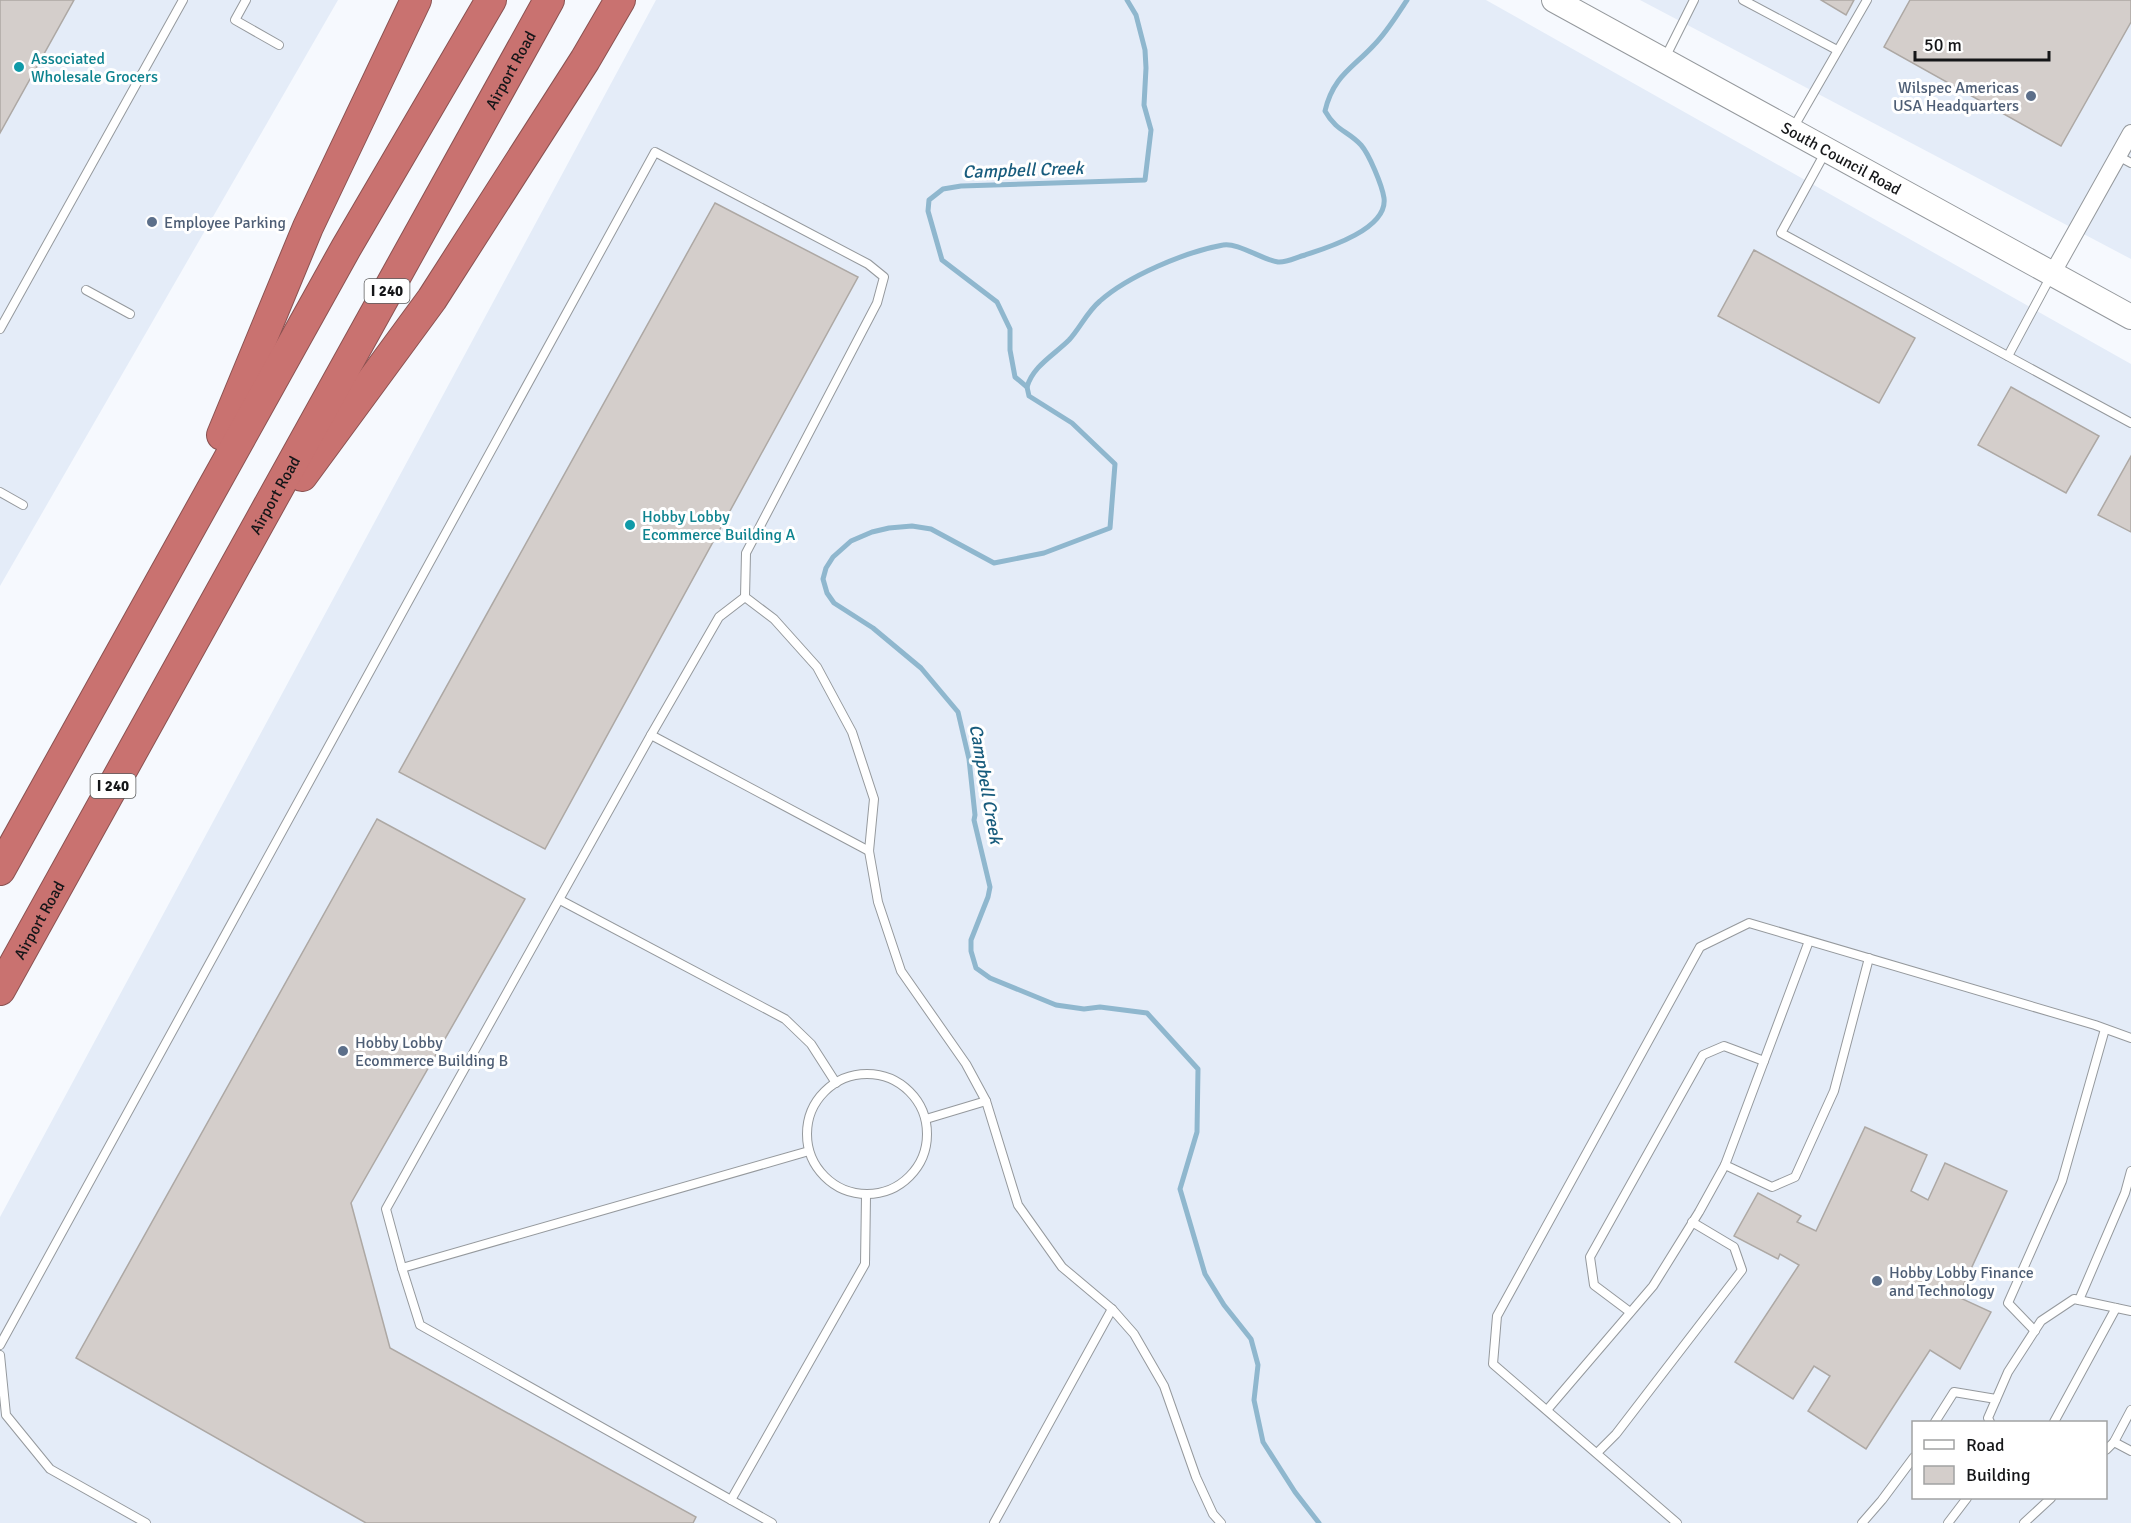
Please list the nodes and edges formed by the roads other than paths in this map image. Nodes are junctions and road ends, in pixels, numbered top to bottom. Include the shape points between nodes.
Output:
1 (183, 0) edge
2 (246, 0) edge
3 (416, 0) edge
4 (491, 0) edge
5 (549, 0) edge
6 (620, 0) edge
7 (1554, 0) edge
8 (1694, 0) edge
9 (1743, 0) edge
10 (1867, 0) edge
11 (279, 45) dead end
12 (1837, 50) junction
13 (1664, 61) junction
14 (1792, 131) junction
15 (2131, 133) edge
16 (1827, 150) junction
17 (2125, 159) edge
18 (2052, 274) junction
19 (86, 290) dead end
20 (130, 314) dead end
21 (2131, 317) edge
22 (0, 329) edge
23 (2008, 356) junction
24 (2131, 422) edge
25 (0, 492) edge
26 (23, 505) dead end
27 (169, 564) junction
28 (225, 581) junction
29 (745, 597) junction
30 (651, 735) junction
31 (868, 851) junction
32 (0, 870) edge
33 (560, 900) junction
34 (1809, 941) junction
35 (1869, 958) junction
36 (0, 990) edge
37 (2105, 1029) junction
38 (2131, 1038) edge
39 (1764, 1061) junction
40 (836, 1083) junction
41 (986, 1101) junction
42 (926, 1119) junction
43 (809, 1151) junction
44 (1725, 1165) junction
45 (2131, 1171) edge
46 (866, 1196) junction
47 (1692, 1222) junction
48 (402, 1268) junction
49 (2079, 1300) junction
50 (2116, 1308) junction
51 (1112, 1309) junction
52 (2131, 1311) edge
53 (1630, 1312) junction
54 (2035, 1331) junction
55 (0, 1345) edge
56 (0, 1355) edge
57 (1996, 1399) junction
58 (1547, 1410) junction
59 (2131, 1410) edge
60 (1936, 1421) edge
61 (1990, 1421) edge
62 (2055, 1421) edge
63 (2114, 1442) junction
64 (2107, 1449) edge
65 (2131, 1451) edge
66 (1597, 1453) junction
67 (1912, 1460) edge
68 (1966, 1499) edge
69 (2049, 1499) edge
70 (730, 1500) junction
71 (1213, 1514) junction
72 (146, 1523) edge
73 (772, 1523) edge
74 (994, 1523) edge
75 (1208, 1523) edge
76 (1221, 1523) edge
77 (1677, 1523) edge
78 (1862, 1523) edge
79 (1948, 1523) edge
80 (2024, 1523) edge

1 - 22 lane
2 - 11 lane via 235,20
3 - 27 highway via 308,228
4 - 27 highway
5 - 28 highway, Airport Road / I 240
6 - 28 highway via 432,299
7 - 13 main road, South Council Road
8 - 13 lane
9 - 12 lane
10 - 12 lane
12 - 14 lane
13 - 14 main road, South Council Road
14 - 16 main road, South Council Road
15 - 17 street
16 - 18 main road, South Council Road
16 - 23 lane via 1781,233
17 - 18 street
18 - 21 main road, South Council Road
18 - 23 lane
19 - 20 lane
23 - 24 lane
25 - 26 lane
27 - 32 highway
28 - 36 highway, Airport Road / I 240
29 - 30 lane via 719,616
29 - 31 lane via 774,619 817,667 852,732 874,799
29 - 55 lane via 746,553 877,303 884,278 868,264 655,152
30 - 31 lane
30 - 33 lane
31 - 41 lane via 878,902 901,971 966,1064
33 - 40 lane via 785,1019 811,1044
33 - 48 lane via 386,1209
34 - 35 lane
34 - 39 lane
34 - 58 lane via 1749,923 1700,947 1497,1316 1493,1364
35 - 37 lane
35 - 44 lane via 1834,1091 1795,1177 1772,1187
37 - 38 lane
37 - 54 lane via 2062,1181 2008,1303
39 - 44 lane
39 - 53 lane via 1724,1046 1703,1055 1590,1257 1594,1285
40 - 42 lane via 866,1074 890,1078 910,1091
40 - 43 lane via 814,1105 807,1136
41 - 42 lane
41 - 51 lane via 1018,1205 1062,1267
42 - 46 lane via 928,1138 913,1174 898,1186
43 - 46 lane via 828,1180 844,1190
43 - 48 lane
44 - 47 lane
45 - 49 lane
46 - 70 lane via 865,1264
47 - 53 lane via 1653,1286
47 - 66 lane via 1734,1247 1742,1270 1616,1434
48 - 70 lane via 420,1325
49 - 50 lane
49 - 54 lane via 2074,1299 2041,1321
50 - 52 lane
50 - 62 lane
51 - 71 lane via 1134,1334 1164,1386
51 - 74 lane
53 - 58 lane
54 - 57 lane via 2008,1372
56 - 72 lane via 6,1415 50,1469
57 - 60 lane via 1954,1392
57 - 61 lane
58 - 66 lane
59 - 63 lane
63 - 64 lane
63 - 65 lane
66 - 77 lane
67 - 78 lane
68 - 79 lane
69 - 80 lane
70 - 73 lane
71 - 75 lane
71 - 76 lane

